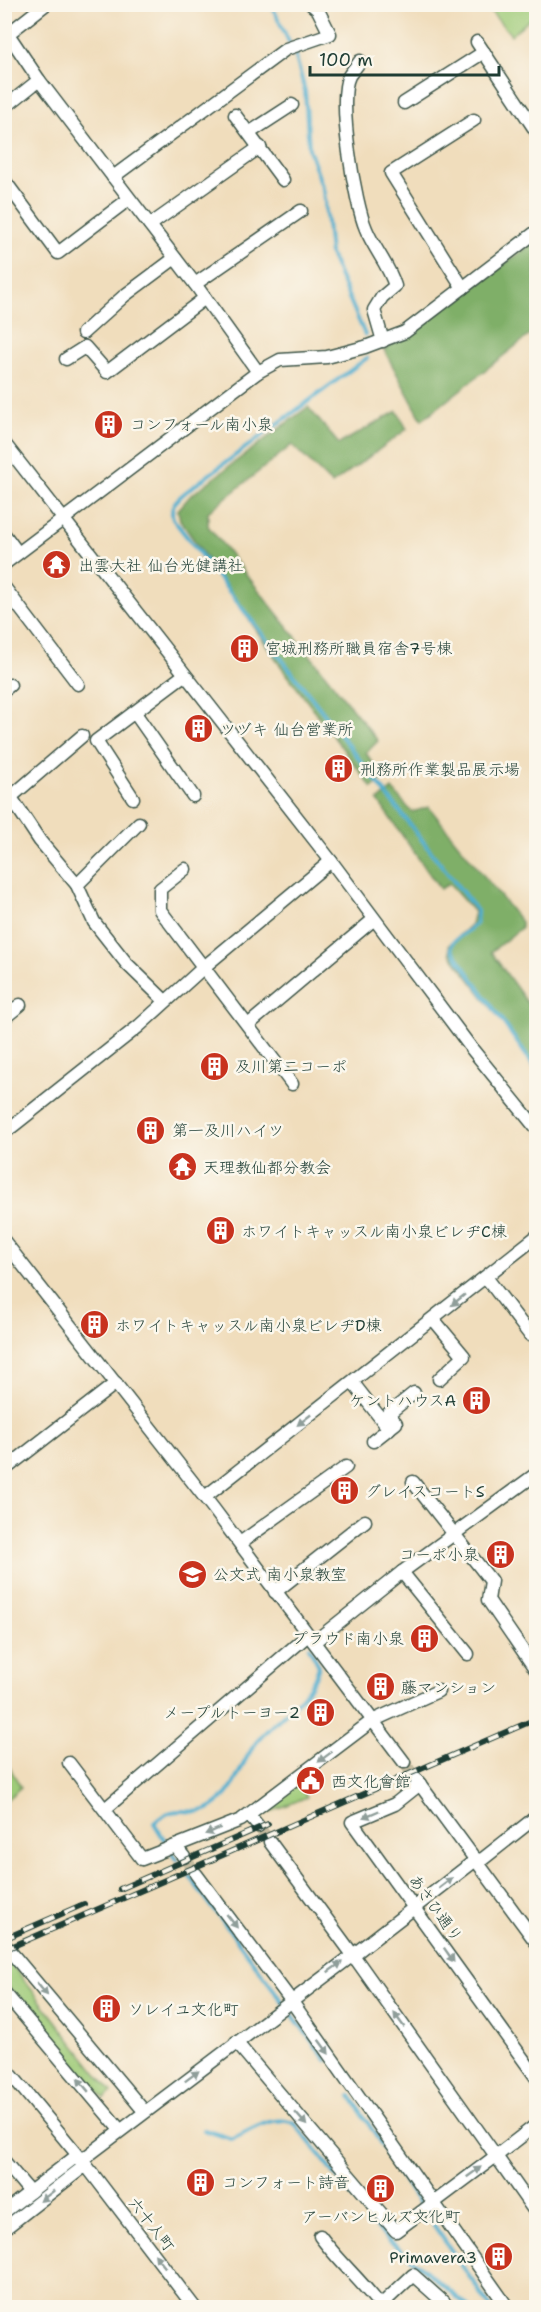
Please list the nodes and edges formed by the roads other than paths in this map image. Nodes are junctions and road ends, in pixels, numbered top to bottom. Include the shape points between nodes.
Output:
1 (46, 4) edge
2 (311, 4) edge
3 (7, 30) edge
4 (360, 61) dead end
5 (39, 80) junction
6 (404, 103) dead end
7 (292, 105) dead end
8 (4, 108) edge
9 (235, 115) dead end
10 (474, 120) dead end
11 (537, 131) edge
12 (249, 133) junction
13 (260, 147) junction
14 (113, 177) junction
15 (4, 180) edge
16 (283, 180) dead end
17 (129, 199) junction
18 (301, 211) dead end
19 (150, 225) junction
20 (537, 232) edge
21 (175, 258) junction
22 (195, 284) junction
23 (463, 288) junction
24 (205, 298) junction
25 (83, 333) dead end
26 (383, 341) junction
27 (66, 359) dead end
28 (258, 372) junction
29 (4, 443) edge
30 (63, 520) junction
31 (4, 534) edge
32 (18, 553) junction
33 (4, 564) edge
34 (4, 587) edge
35 (184, 675) junction
36 (78, 684) dead end
37 (135, 713) junction
38 (82, 735) dead end
39 (8, 791) edge
40 (193, 796) dead end
41 (133, 798) dead end
42 (139, 823) dead end
43 (331, 861) junction
44 (185, 870) dead end
45 (77, 885) junction
46 (372, 920) junction
47 (204, 967) junction
48 (164, 1000) junction
49 (20, 1005) dead end
50 (4, 1018) edge
51 (248, 1025) junction
52 (292, 1084) dead end
53 (537, 1128) edge
54 (4, 1133) edge
55 (537, 1237) edge
56 (4, 1241) edge
57 (486, 1277) junction
58 (434, 1320) junction
59 (530, 1335) dead end
60 (439, 1379) dead end
61 (116, 1383) junction
62 (353, 1383) junction
63 (414, 1392) dead end
64 (389, 1429) junction
65 (373, 1441) dead end
66 (346, 1467) dead end
67 (4, 1470) edge
68 (537, 1474) edge
69 (413, 1482) dead end
70 (205, 1497) junction
71 (365, 1521) dead end
72 (453, 1534) junction
73 (240, 1543) junction
74 (402, 1572) junction
75 (275, 1592) junction
76 (311, 1639) junction
77 (468, 1654) dead end
78 (537, 1670) edge
79 (438, 1691) dead end
80 (372, 1721) junction
81 (404, 1762) tunnel mouth
82 (69, 1763) dead end
83 (105, 1809) junction
84 (249, 1815) junction
85 (537, 1817) edge
86 (258, 1826) tunnel mouth
87 (270, 1842) tunnel mouth
88 (478, 1860) junction
89 (196, 1874) tunnel mouth
90 (415, 1907) junction
91 (537, 1942) edge
92 (4, 1944) edge
93 (352, 1955) junction
94 (4, 1992) edge
95 (286, 2003) junction
96 (237, 2042) junction
97 (4, 2066) edge
98 (537, 2078) edge
99 (144, 2111) junction
100 (537, 2125) edge
101 (120, 2130) junction
102 (496, 2156) junction
103 (82, 2160) junction
104 (4, 2161) edge
105 (30, 2192) junction
106 (431, 2204) junction
107 (4, 2212) edge
108 (537, 2213) edge
109 (4, 2229) edge
110 (320, 2236) dead end
111 (195, 2307) edge
112 (381, 2307) edge
113 (450, 2307) edge
114 (508, 2307) edge

1 - 3 street
2 - 14 street via 330,34 286,49
3 - 5 street
4 - 26 street via 348,76 345,95 355,200 366,231 395,286 374,310
5 - 8 street
5 - 14 street
6 - 11 street via 480,47
7 - 12 street
9 - 12 street
10 - 23 street via 391,173
12 - 13 street
13 - 16 street
13 - 19 street
14 - 17 street
15 - 17 street via 58,253
17 - 19 street
18 - 22 street
19 - 21 street
20 - 23 street
21 - 22 street
21 - 25 street
22 - 24 street
23 - 26 street via 405,332
24 - 27 street via 107,372 84,347
24 - 28 street
26 - 28 street via 327,357 280,360
28 - 30 street
29 - 30 street
30 - 32 street
30 - 35 street
31 - 32 street
32 - 33 street
34 - 36 street
35 - 37 street
35 - 43 street
37 - 40 street
37 - 41 street via 96,741
38 - 39 street
39 - 45 street via 40,841
42 - 45 street
43 - 46 street
43 - 47 street
44 - 47 street via 160,889 160,910
45 - 48 street via 94,922 127,964
46 - 51 street
46 - 53 street
47 - 48 street
47 - 51 street
48 - 54 street via 139,1026
49 - 50 street
51 - 52 street
55 - 57 street
56 - 61 street
57 -> 58 street
57 - 59 street
58 - 60 street via 464,1356
58 - 62 street
61 - 67 street
61 - 70 street
62 - 64 street
62 -> 70 street
63 - 64 street via 388,1414 396,1423
64 - 65 street
66 - 73 street
68 - 72 street
69 - 72 street
70 - 73 street
71 - 75 street
72 - 74 street
72 - 78 street via 491,1581 488,1600
73 - 75 street
74 - 76 street
74 - 77 street
75 - 76 street
76 - 80 street
76 - 83 street
79 - 80 street
80 - 81 street
80 -> 84 street
82 - 83 street
84 -> 83 street via 175,1851 142,1859
84 - 86 street
85 - 88 street
87 - 93 street
90 -> 88 street
88 -> 90 street, あさひ通り via 418,1781 395,1804 352,1822
88 - 91 street
89 -> 95 street
90 - 93 street
90 -> 98 street, あさひ通り
92 -> 99 street
95 -> 93 street
102 -> 93 street
101 -> 94 street
95 - 96 street
95 -> 106 street
99 -> 96 street
96 -> 106 street via 396,2231
97 - 103 street, 六十人町
99 - 101 street
100 - 102 street
101 - 103 street
106 -> 102 street
102 - 108 street
103 - 105 street via 75,2158
103 -> 109 street via 82,2168
111 -> 103 street, 六十人町
104 - 105 street
105 - 107 street
106 - 114 street
110 - 112 street
112 - 113 street via 413,2274

